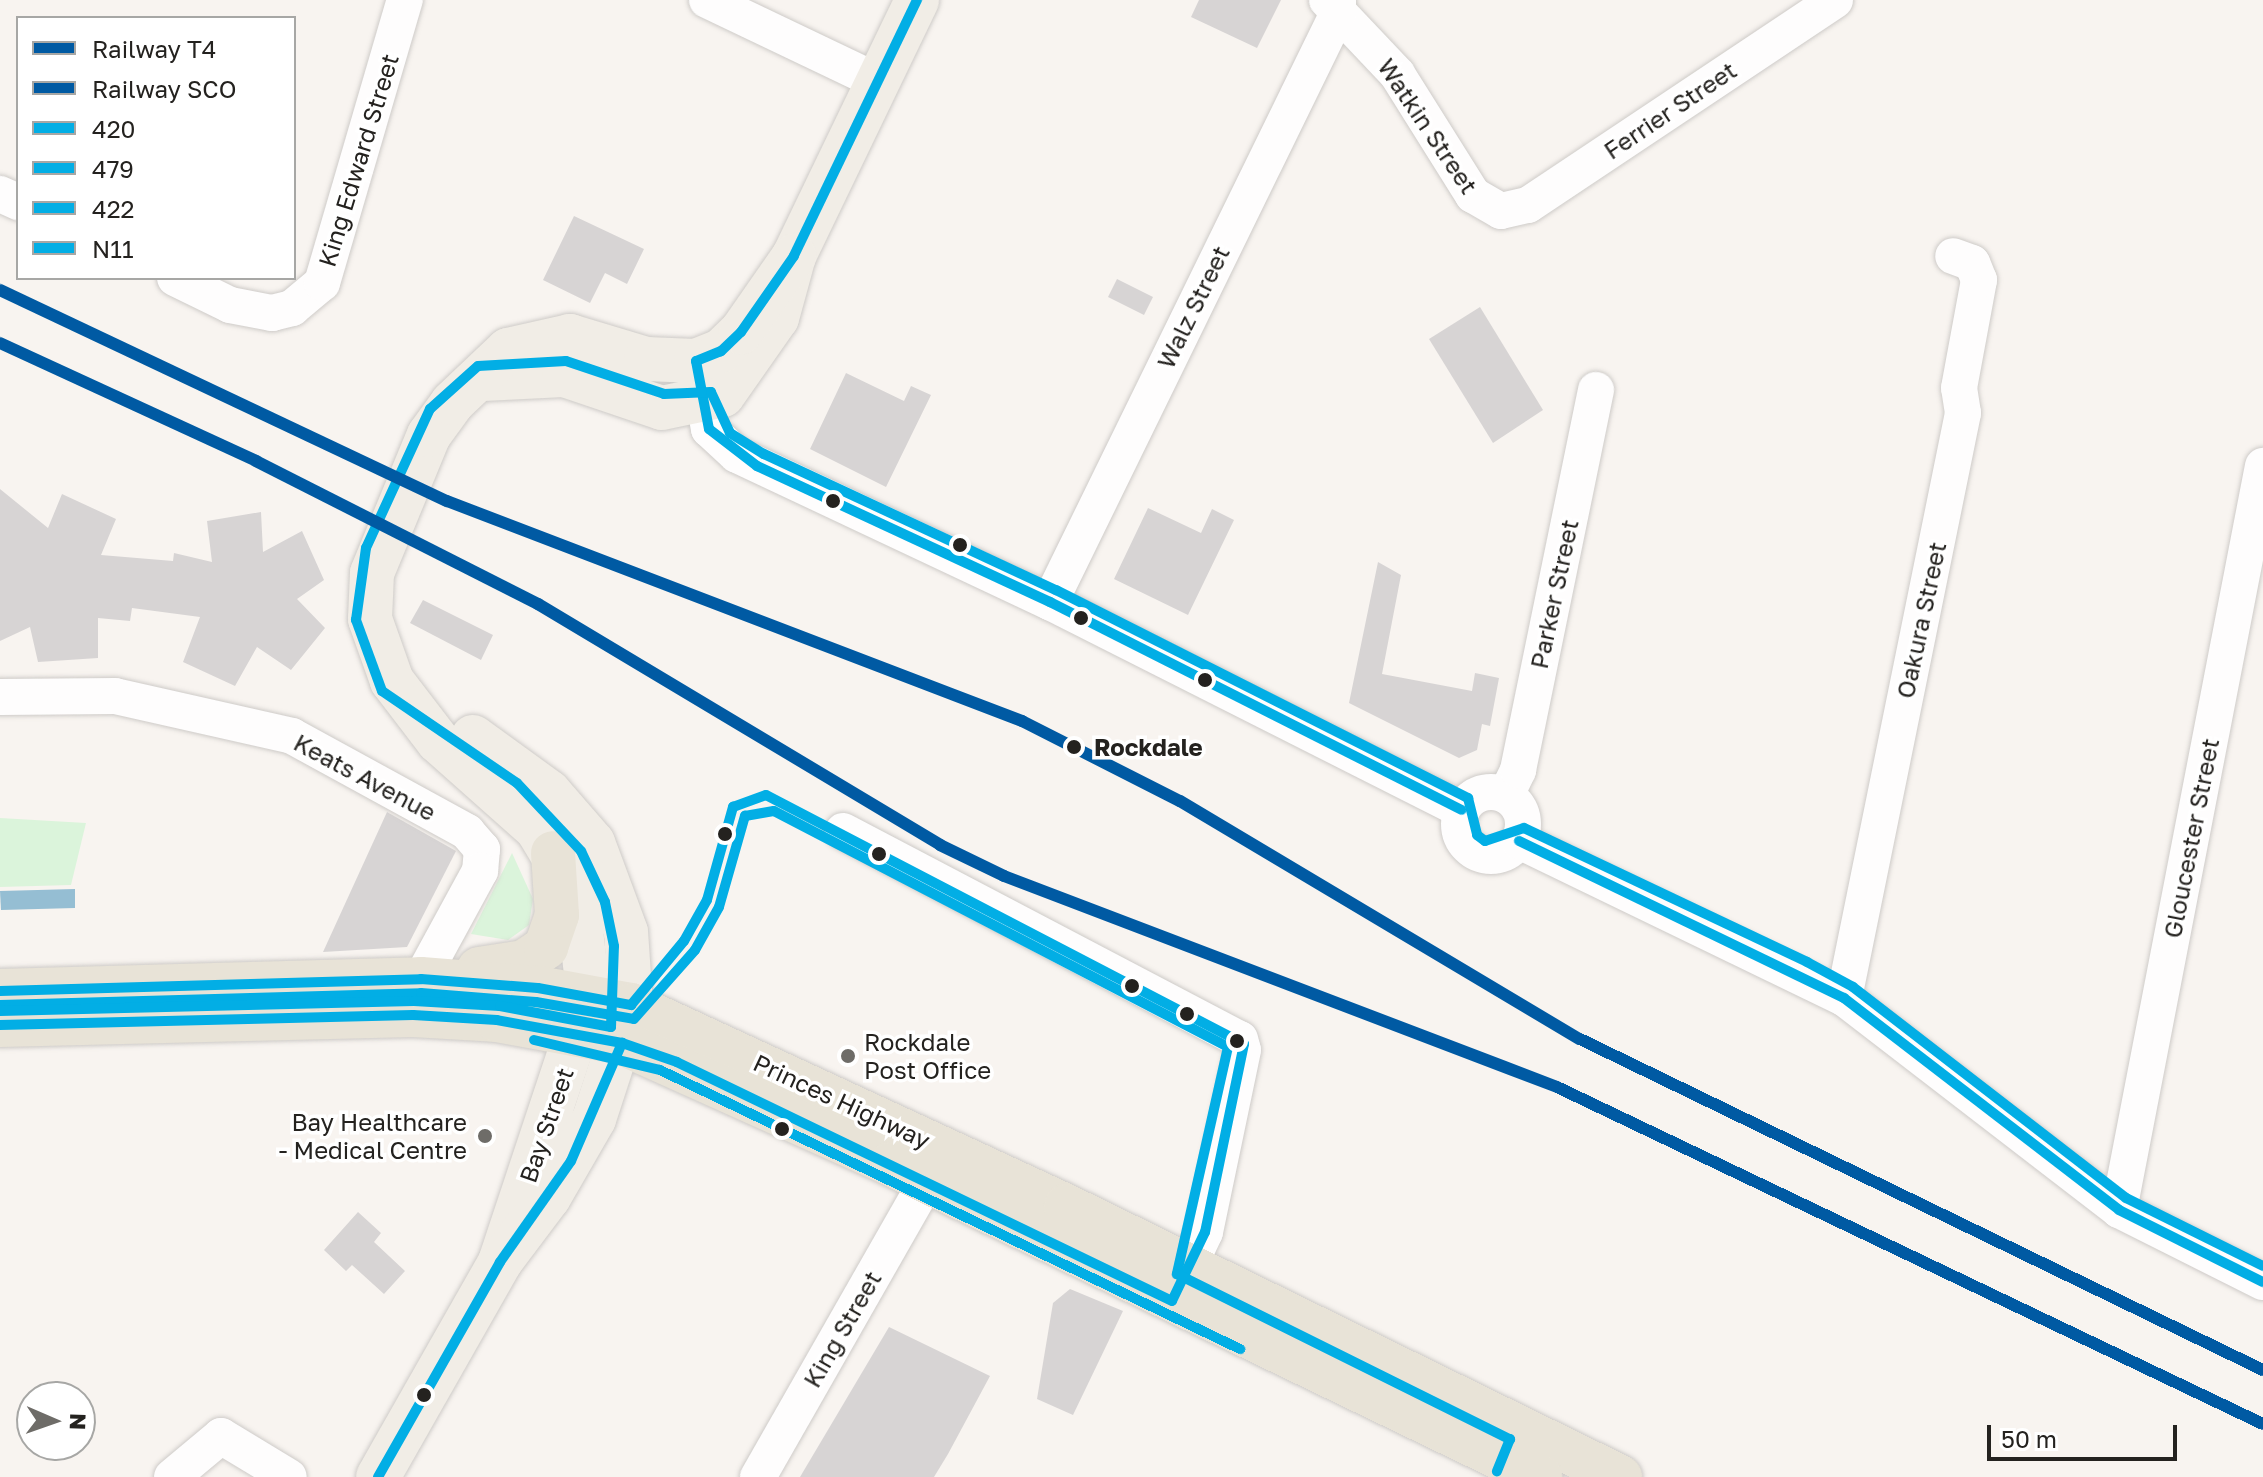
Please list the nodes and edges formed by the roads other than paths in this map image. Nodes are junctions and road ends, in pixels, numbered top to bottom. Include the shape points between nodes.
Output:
1 (405, 0) edge
2 (707, 0) edge
3 (917, 0) edge
4 (1835, 0) edge
5 (1334, 4) edge
6 (877, 81) junction
7 (1501, 211) joint
8 (794, 256) junction
9 (1953, 256) dead end
10 (180, 280) edge
11 (696, 361) junction
12 (483, 379) junction
13 (1596, 390) dead end
14 (704, 404) junction
15 (2263, 466) edge
16 (1050, 602) junction
17 (392, 681) junction
18 (0, 697) edge
19 (1506, 795) junction
20 (1461, 810) junction
21 (843, 831) dead end
22 (1519, 841) junction
23 (553, 853) junction
24 (421, 979) junction
25 (0, 991) edge
26 (1844, 998) junction
27 (580, 1014) junction
28 (626, 1024) junction
29 (0, 1025) edge
30 (927, 1181) junction
31 (2119, 1210) junction
32 (500, 1262) junction
33 (2263, 1282) edge
34 (1180, 1284) junction
35 (1522, 1463) edge
36 (172, 1477) edge
37 (289, 1477) edge
38 (378, 1477) edge
39 (758, 1477) edge
40 (1620, 1477) edge

1 - 10 street, King Edward Street via 322,283 292,308 252,311
2 - 6 street
3 - 6 main road
4 - 7 street, Ferrier Street via 1528,205
5 - 7 street, Watkin Street via 1397,74 1473,195
5 - 16 street, Walz Street
6 - 8 main road
8 - 11 main road via 741,332 721,351
8 - 14 main road via 777,318 760,349 738,380
9 - 26 street, Oakura Street via 1972,263 1979,280 1959,388 1963,413
11 - 12 main road via 646,359 570,336 539,338 508,350
11 - 14 street
12 - 14 main road via 503,383 564,375 662,408
12 - 17 main road via 452,403 429,435 379,553 370,619
13 - 19 street, Parker Street via 1518,770
14 - 16 street via 709,429 737,455
15 - 31 street, Gloucester Street
16 - 20 street
17 - 23 main road via 422,725 516,806
17 - 28 main road via 526,772 582,826 618,898
18 - 24 street, Keats Avenue via 115,696 292,736 467,832 482,849 480,871
19 - 20 street via 1486,791
19 - 22 street via 1520,810
20 - 22 street via 1463,842 1480,855 1502,855
21 - 34 street via 1240,1039 1242,1055 1205,1232
22 - 26 street
23 - 24 highway via 556,925 537,956
23 - 27 main road via 580,921
24 - 25 highway, Princes Highway
24 - 27 highway, Princes Highway
26 - 31 street
27 - 28 highway, Princes Highway
27 - 29 highway, Princes Highway
27 - 32 main road, Bay Street
28 - 30 highway, Princes Highway via 677,1062
28 - 32 main road, Bay Street via 577,1151
28 - 34 highway, Princes Highway
30 - 34 highway, Princes Highway
30 - 39 street, King Street
31 - 33 street
32 - 38 main road, Bay Street
34 - 35 highway, Princes Highway
35 - 40 highway, Princes Highway
36 - 37 street via 221,1436

